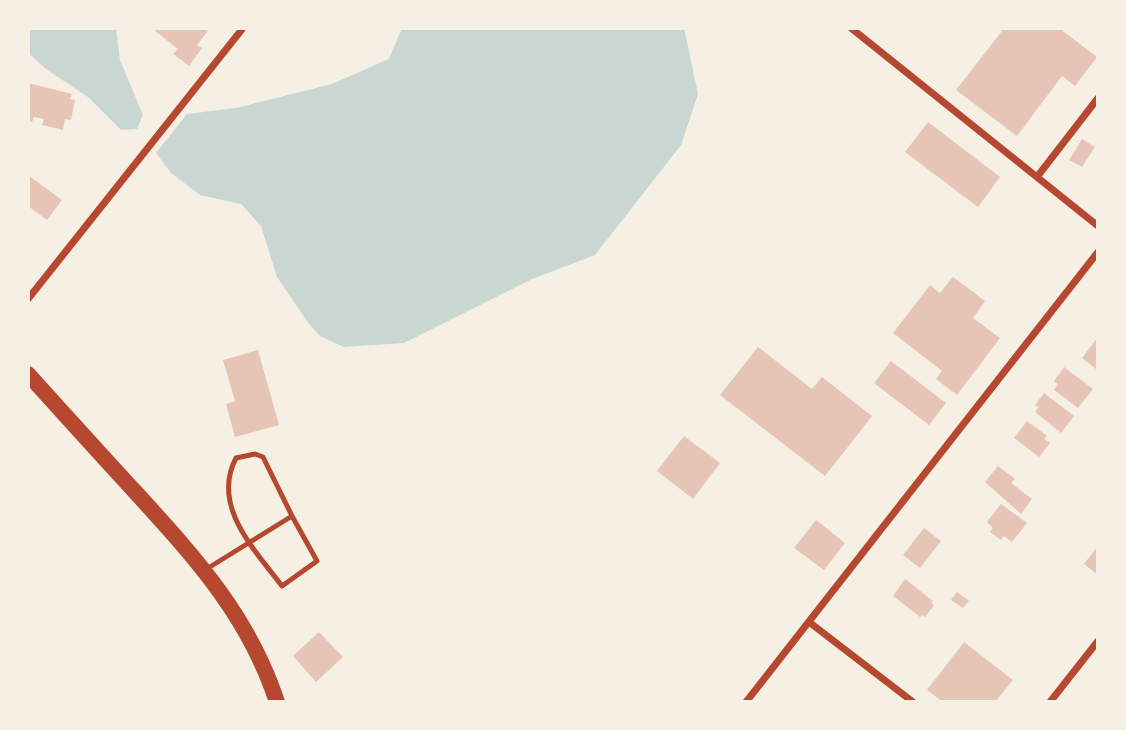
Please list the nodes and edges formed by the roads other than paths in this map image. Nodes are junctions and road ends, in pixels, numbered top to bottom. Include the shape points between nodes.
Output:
1 (243, 28) edge
2 (851, 28) edge
3 (1098, 98) edge
4 (1037, 177) junction
5 (1098, 226) edge
6 (1098, 252) edge
7 (28, 299) edge
8 (28, 374) edge
9 (292, 516) junction
10 (249, 542) junction
11 (205, 570) junction
12 (809, 622) junction
13 (1098, 641) edge
14 (277, 702) edge
15 (746, 702) edge
16 (913, 702) edge
17 (1050, 702) edge

1 - 7 street
2 - 4 street
3 - 4 street
4 - 5 street
6 - 12 street
8 - 11 main road
9 - 10 lane
9 - 10 lane via 317,561 282,586
9 - 10 lane via 263,457 236,458 227,494 240,531
10 - 11 lane
11 - 14 main road via 245,628
12 - 15 street
12 - 16 street
13 - 17 street

